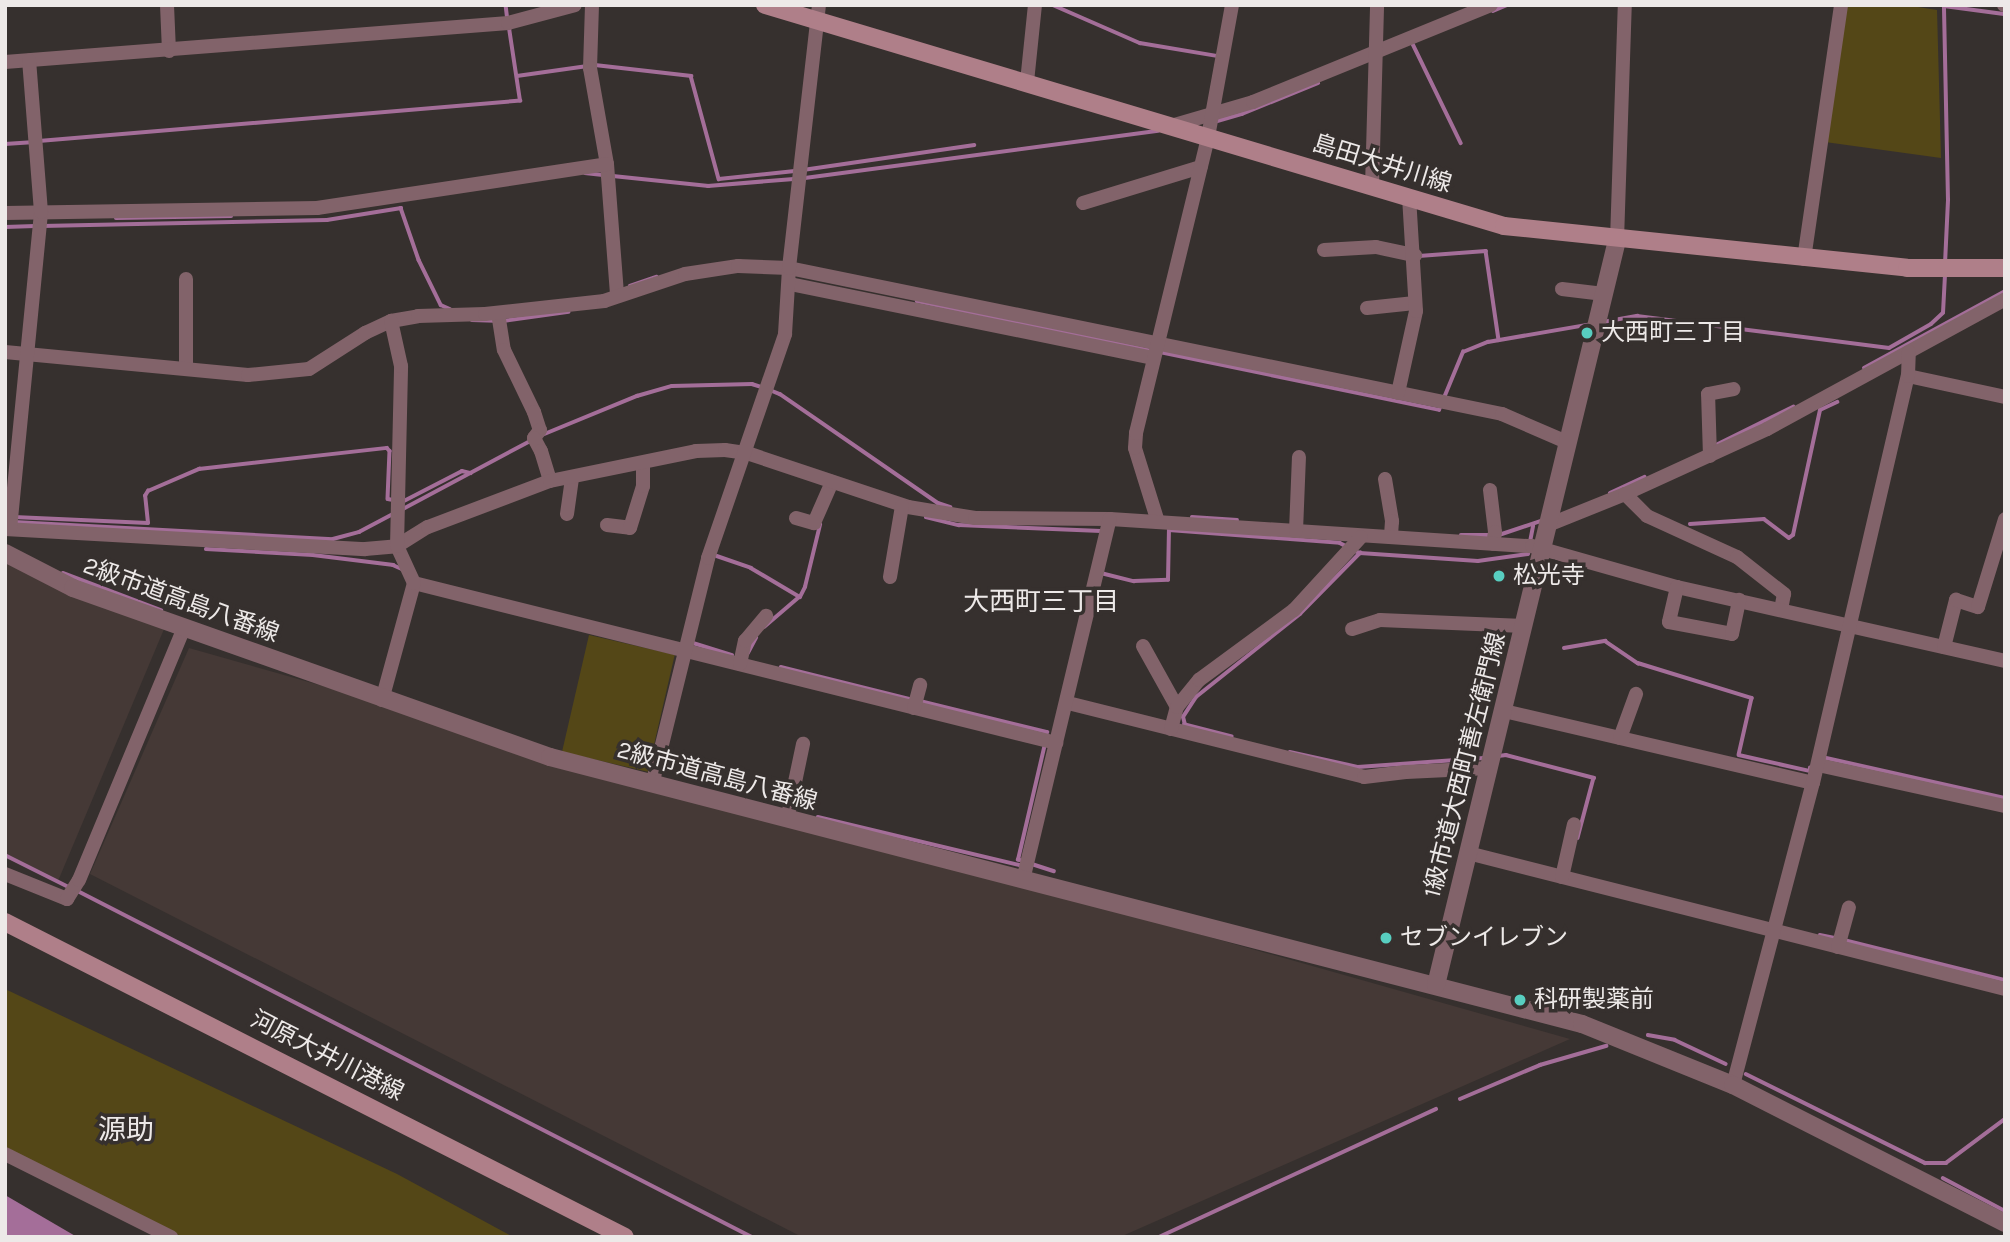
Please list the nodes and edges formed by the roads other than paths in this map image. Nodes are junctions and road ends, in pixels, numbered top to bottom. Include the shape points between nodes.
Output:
1 (167, 5) edge
2 (575, 5) edge
3 (592, 5) edge
4 (765, 5) edge
5 (1035, 5) edge
6 (1232, 5) edge
7 (1377, 5) edge
8 (1491, 5) edge
9 (1625, 5) edge
10 (1841, 5) edge
11 (817, 13) edge
12 (169, 51) junction
13 (1376, 52) junction
14 (29, 60) junction
15 (5, 62) edge
16 (1027, 82) junction
17 (1212, 115) junction
18 (1171, 126) junction
19 (1208, 137) junction
20 (607, 164) junction
21 (1201, 167) junction
22 (1372, 187) junction
23 (1409, 198) junction
24 (1083, 203) dead end
25 (41, 212) junction
26 (5, 213) edge
27 (1617, 240) junction
28 (1324, 250) dead end
29 (1415, 255) junction
30 (1804, 259) junction
31 (789, 268) junction
32 (2005, 268) edge
33 (186, 279) dead end
34 (790, 284) junction
35 (1562, 289) dead end
36 (1604, 294) junction
37 (617, 295) junction
38 (2005, 299) edge
39 (1415, 303) junction
40 (1367, 308) dead end
41 (498, 313) junction
42 (391, 321) junction
43 (1157, 343) junction
44 (5, 352) edge
45 (1909, 352) junction
46 (27, 354) junction
47 (1153, 358) junction
48 (186, 368) junction
49 (1908, 376) junction
50 (1734, 389) dead end
51 (1398, 393) junction
52 (2005, 397) edge
53 (1569, 443) junction
54 (747, 453) junction
55 (1710, 456) junction
56 (1299, 457) dead end
57 (643, 463) junction
58 (572, 477) junction
59 (1385, 479) dead end
60 (550, 481) junction
61 (832, 482) junction
62 (1490, 490) dead end
63 (1625, 494) junction
64 (902, 506) junction
65 (567, 514) dead end
66 (796, 518) dead end
67 (1110, 519) junction
68 (2005, 519) edge
69 (1158, 522) junction
70 (607, 525) dead end
71 (1548, 525) junction
72 (8, 529) edge
73 (1296, 531) junction
74 (1361, 537) junction
75 (1391, 537) junction
76 (1493, 544) junction
77 (397, 546) junction
78 (1542, 550) junction
79 (5, 553) edge
80 (890, 577) dead end
81 (414, 583) junction
82 (1677, 587) junction
83 (1739, 600) junction
84 (1781, 610) junction
85 (766, 616) dead end
86 (1524, 626) junction
87 (1849, 626) junction
88 (184, 628) junction
89 (1352, 629) dead end
90 (1143, 646) dead end
91 (1944, 648) junction
92 (686, 649) junction
93 (2005, 661) edge
94 (740, 664) junction
95 (920, 685) dead end
96 (1636, 694) dead end
97 (382, 700) junction
98 (1068, 703) junction
99 (1177, 707) junction
100 (914, 708) junction
101 (1504, 711) junction
102 (1171, 729) junction
103 (1620, 738) junction
104 (1056, 743) junction
105 (803, 744) dead end
106 (1818, 765) junction
107 (1490, 768) junction
108 (1813, 783) junction
109 (652, 785) junction
110 (2005, 806) edge
111 (788, 820) junction
112 (1574, 824) dead end
113 (1468, 853) junction
114 (5, 874) edge
115 (1562, 877) junction
116 (1023, 880) junction
117 (1849, 907) dead end
118 (5, 922) edge
119 (1775, 931) junction
120 (1838, 947) junction
121 (1436, 985) junction
122 (2005, 989) edge
123 (1733, 1085) junction
124 (5, 1154) edge
125 (2005, 1223) edge
126 (171, 1237) edge
127 (625, 1237) edge

1 - 12 street
2 - 12 street via 508,23
3 - 20 street via 590,68
4 - 11 main road, 島田大井川線
5 - 16 street
6 - 17 street
7 - 13 street
8 - 13 street
9 - 27 street
10 - 30 street
11 - 16 main road, 島田大井川線
11 - 31 street
12 - 14 street
13 - 17 street
13 - 22 street
14 - 15 street
14 - 25 street
16 - 18 main road, 島田大井川線
17 - 18 street
17 - 19 street
18 - 19 main road, 島田大井川線
19 - 21 street
19 - 22 main road, 島田大井川線
20 - 25 street via 317,208
20 - 37 street
21 - 24 street
21 - 43 street
22 - 23 main road, 島田大井川線
23 - 27 main road, 島田大井川線 via 1504,226
23 - 29 street
25 - 26 street
25 - 46 street
27 - 30 main road, 島田大井川線
27 - 36 street, 1級市道大西町善左衛門線
28 - 29 street via 1377,247
29 - 39 street
30 - 32 main road, 島田大井川線 via 1907,268
31 - 34 street
31 - 37 street via 738,267 685,274
31 - 43 street
33 - 48 street
34 - 47 street
34 - 54 street via 785,334
35 - 36 street
36 - 53 street, 1級市道大西町善左衛門線
37 - 41 street via 604,301
38 - 45 street
39 - 40 street
39 - 51 street
41 - 42 street
41 - 60 street via 504,350 540,430 534,438
42 - 48 street via 309,369 248,375
42 - 77 street via 401,366
43 - 47 street
43 - 51 street
44 - 46 street
45 - 49 street
45 - 55 street
46 - 48 street
46 - 72 street
47 - 69 street via 1135,448
49 - 52 street
49 - 87 street
50 - 55 street via 1708,394
51 - 53 street via 1502,414
53 - 71 street, 1級市道大西町善左衛門線
54 - 57 street via 696,452
54 - 61 street
54 - 92 street via 708,558
55 - 63 street
56 - 73 street
57 - 58 street
57 - 70 street via 643,486 630,528
58 - 60 street
58 - 65 street
59 - 75 street
60 - 77 street via 428,527
61 - 64 street
61 - 66 street via 814,523
62 - 76 street
63 - 71 street
63 - 84 street via 1647,516 1737,557 1784,594
64 - 67 street via 975,518
64 - 80 street
67 - 69 street
67 - 98 street
68 - 91 street via 1978,607 1956,600
69 - 73 street
71 - 78 street, 1級市道大西町善左衛門線
72 - 77 street via 365,549
73 - 74 street
74 - 75 street
74 - 99 street via 1294,610 1199,680
75 - 76 street
76 - 78 street
77 - 81 street
78 - 82 street
78 - 86 street, 1級市道大西町善左衛門線
79 - 88 street, 2級市道高島八番線 via 73,588
81 - 92 street
81 - 97 street
82 - 83 street
82 - 83 street via 1669,622 1732,635
83 - 84 street
84 - 87 street
85 - 94 street via 745,641
86 - 89 street via 1380,620
86 - 101 street, 1級市道大西町善左衛門線
87 - 91 street
87 - 106 street
88 - 97 street, 2級市道高島八番線
88 - 114 street via 79,880 67,898
90 - 99 street
91 - 93 street
92 - 94 street
92 - 109 street
94 - 100 street
95 - 100 street
96 - 103 street
97 - 109 street, 2級市道高島八番線 via 550,758
98 - 102 street
98 - 104 street
99 - 102 street
100 - 104 street
101 - 103 street
101 - 107 street, 1級市道大西町善左衛門線
102 - 107 street via 1364,777
103 - 108 street
104 - 116 street
105 - 111 street
106 - 108 street
106 - 110 street
107 - 113 street, 1級市道大西町善左衛門線
108 - 119 street
109 - 111 street, 2級市道高島八番線
111 - 116 street, 2級市道高島八番線
112 - 115 street
113 - 115 street
113 - 121 street, 1級市道大西町善左衛門線
115 - 119 street
116 - 121 street, 2級市道高島八番線
117 - 120 street
118 - 127 main road, 河原大井川港線
119 - 120 street
119 - 123 street
120 - 122 street
121 - 123 street via 1593,1027
123 - 125 street
124 - 126 street

